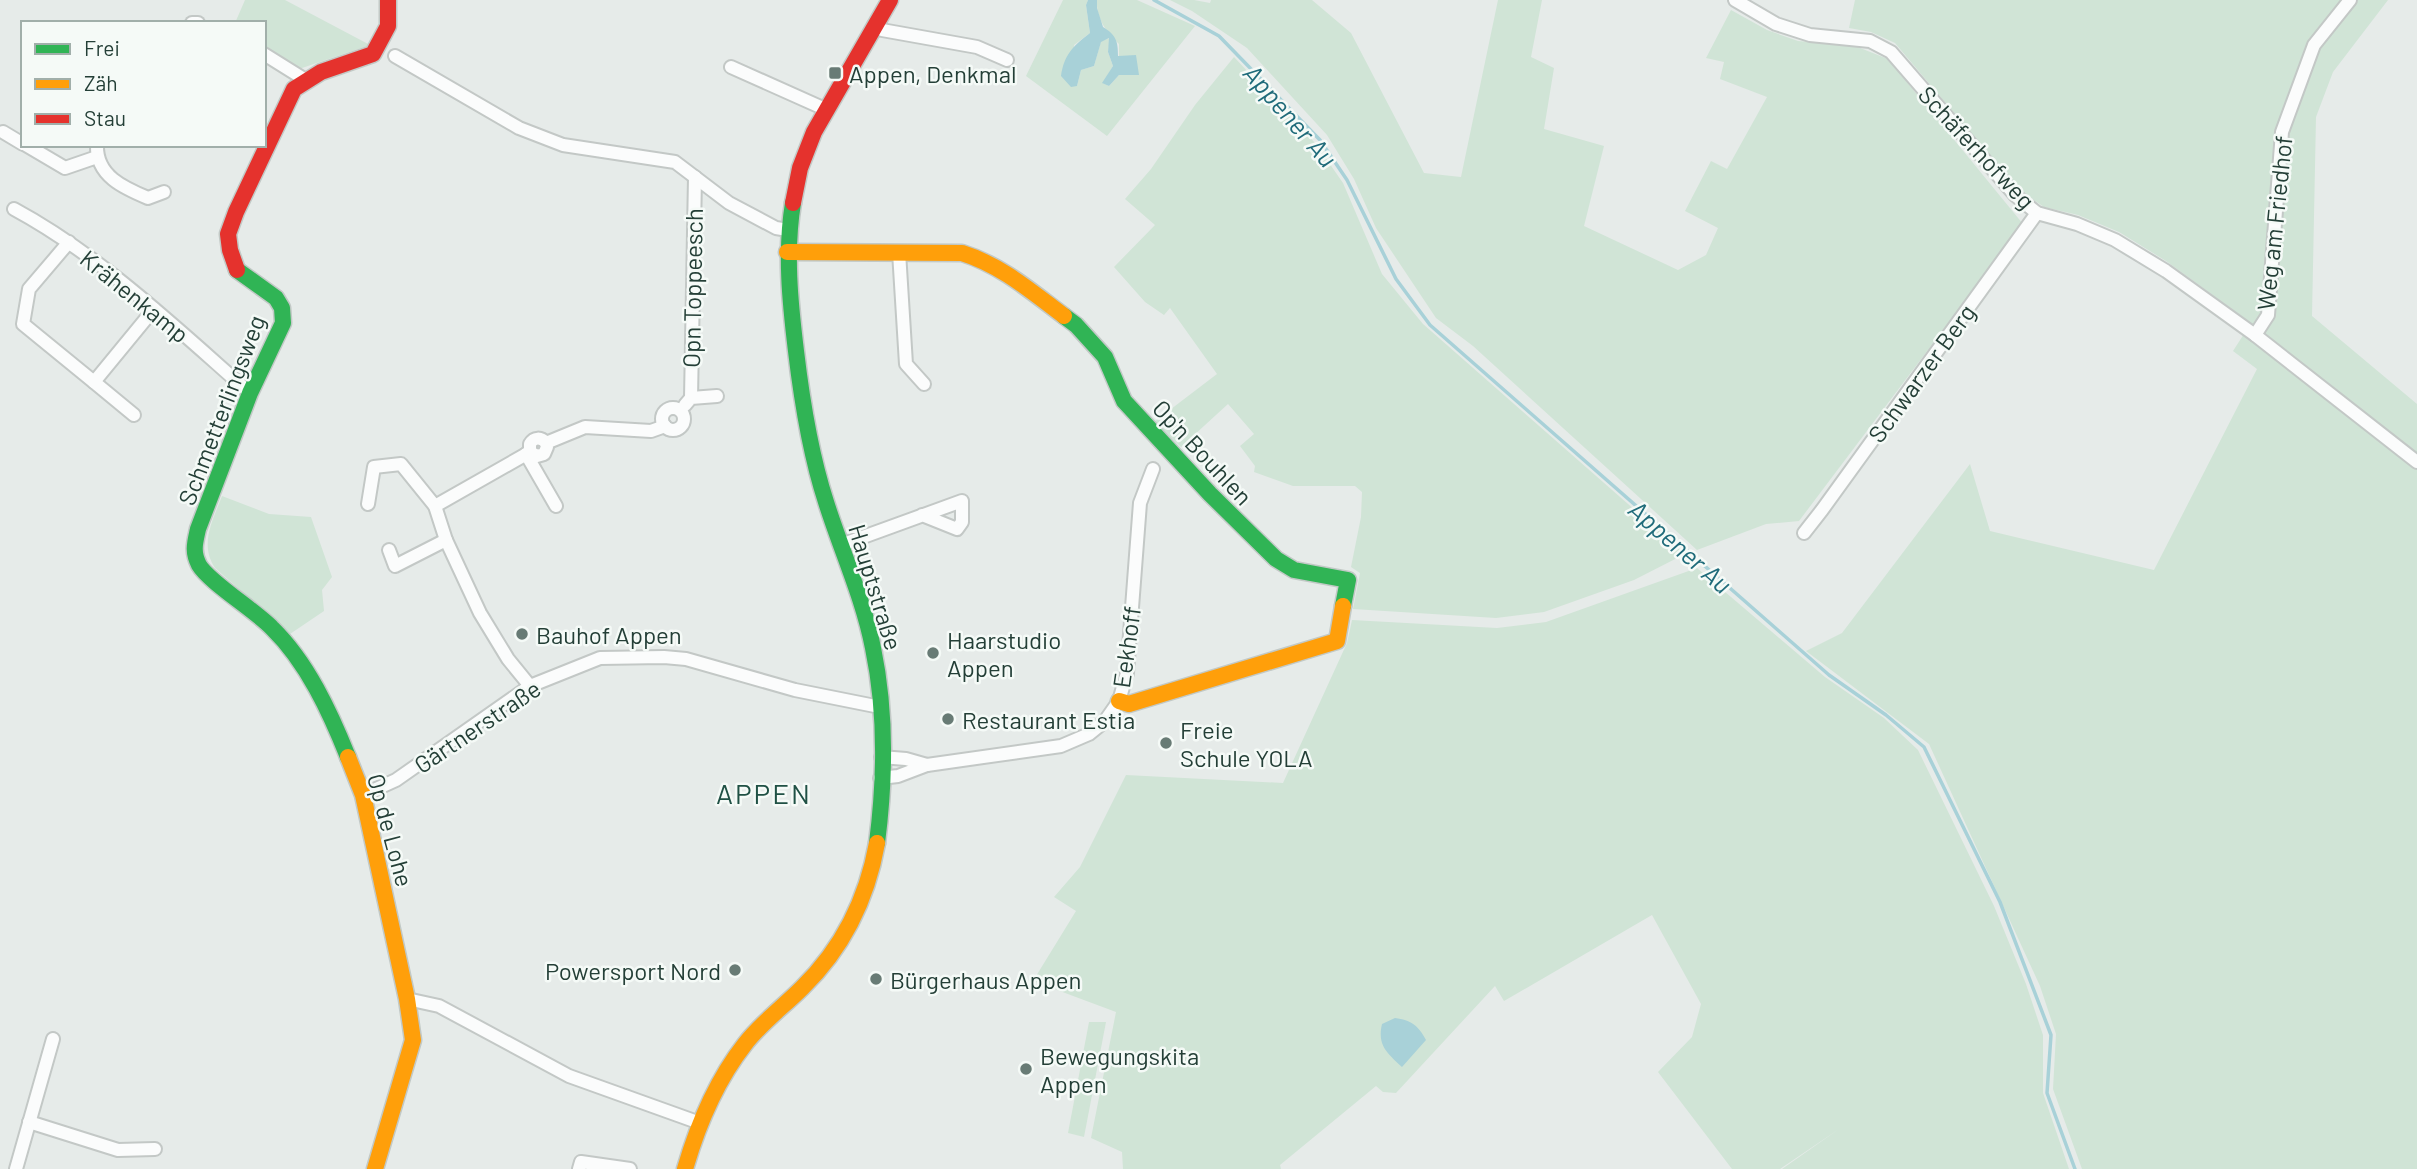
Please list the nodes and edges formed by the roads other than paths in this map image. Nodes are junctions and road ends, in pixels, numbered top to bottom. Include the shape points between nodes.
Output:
1 (388, 0) edge
2 (890, 0) edge
3 (1735, 0) edge
4 (2350, 0) edge
5 (874, 25) junction
6 (266, 55) edge
7 (395, 56) dead end
8 (1007, 60) dead end
9 (731, 67) dead end
10 (304, 79) junction
11 (825, 109) junction
12 (3, 132) dead end
13 (21, 142) edge
14 (29, 147) edge
15 (97, 151) edge
16 (695, 177) junction
17 (164, 192) dead end
18 (14, 209) dead end
19 (2037, 213) junction
20 (788, 230) junction
21 (69, 242) junction
22 (787, 252) junction
23 (899, 252) junction
24 (153, 309) junction
25 (2255, 335) junction
26 (94, 382) junction
27 (924, 384) dead end
28 (250, 393) junction
29 (717, 396) dead end
30 (691, 398) junction
31 (134, 415) dead end
32 (528, 453) junction
33 (2417, 462) edge
34 (1153, 469) dead end
35 (368, 504) dead end
36 (435, 506) junction
37 (556, 506) dead end
38 (922, 515) dead end
39 (1804, 533) dead end
40 (446, 540) junction
41 (841, 545) junction
42 (388, 550) dead end
43 (193, 551) joint
44 (530, 686) junction
45 (1119, 701) junction
46 (880, 707) junction
47 (881, 757) junction
48 (927, 765) junction
49 (880, 778) junction
50 (363, 795) junction
51 (407, 999) junction
52 (53, 1040) dead end
53 (29, 1122) junction
54 (700, 1123) junction
55 (155, 1149) dead end
56 (16, 1169) edge
57 (375, 1169) edge
58 (579, 1169) edge
59 (630, 1169) edge
60 (685, 1169) edge

1 - 10 street via 388,26 373,54
2 - 5 street, Hauptstraße
3 - 19 street, Schäferhofweg via 1776,24 1810,35 1870,41 1891,52 2015,195
4 - 25 street, Weg am Friedhof via 2314,45 2282,132 2268,315
5 - 8 street via 977,47
5 - 11 street, Hauptstraße
6 - 10 street
7 - 16 street, Opn Toppeesch via 519,128 563,145 675,163
9 - 11 street
10 - 28 street, Schmetterlingsweg via 294,89 228,234 237,270 276,298 282,308 284,323
11 - 20 street, Hauptstraße via 801,164
12 - 13 street
14 - 15 street via 65,168
15 - 17 street via 105,172 119,186 148,198
16 - 20 street, Opn Toppeesch via 729,203
16 - 30 street, Opn Toppeesch
18 - 21 street, Krähenkamp
19 - 25 street, Schäferhofweg via 2115,240
19 - 39 street, Schwarzer Berg
20 - 22 street, Hauptstraße
21 - 24 street, Krähenkamp
21 - 26 street via 29,289 23,324
22 - 23 street, Op'n Bouhlen
22 - 41 street, Hauptstraße via 809,436
23 - 27 street via 906,364
23 - 45 street, Op'n Bouhlen via 962,253 982,258 1016,280 1076,325 1105,357 1124,401 1250,536 1294,570 1348,579 1337,641 1129,704
24 - 26 street
24 - 28 street, Krähenkamp
25 - 33 street, Schäferhofweg
26 - 31 street
28 - 43 street, Schmetterlingsweg
29 - 30 street
30 - 32 street via 680,410 685,417 680,428 585,427 546,443 540,438 532,440
32 - 36 street
32 - 37 street
34 - 45 street, Eekhoff via 1140,503 1127,673
35 - 36 street via 374,467 401,464
36 - 40 street
38 - 41 street
40 - 42 street via 395,566
40 - 44 street via 481,613
41 - 46 street, Hauptstraße via 869,628
43 - 50 street, Op de Lohe via 201,568 273,628 302,665 338,732
44 - 46 street, Gärtnerstraße via 600,659 664,657
44 - 50 street, Gärtnerstraße via 396,780
45 - 48 street, Eekhoff via 1105,721 1072,743
46 - 47 street, Hauptstraße
47 - 48 street, Eekhoff
47 - 49 street, Hauptstraße
48 - 49 street, Eekhoff
49 - 54 street, Hauptstraße via 877,844 855,917 834,952 745,1043 720,1080
50 - 51 street, Op de Lohe
51 - 54 street via 439,1006 569,1076
51 - 57 street, Op de Lohe via 413,1040
52 - 53 street
53 - 55 street via 118,1150
53 - 56 street
54 - 60 street, Hauptstraße
58 - 59 street via 581,1162

